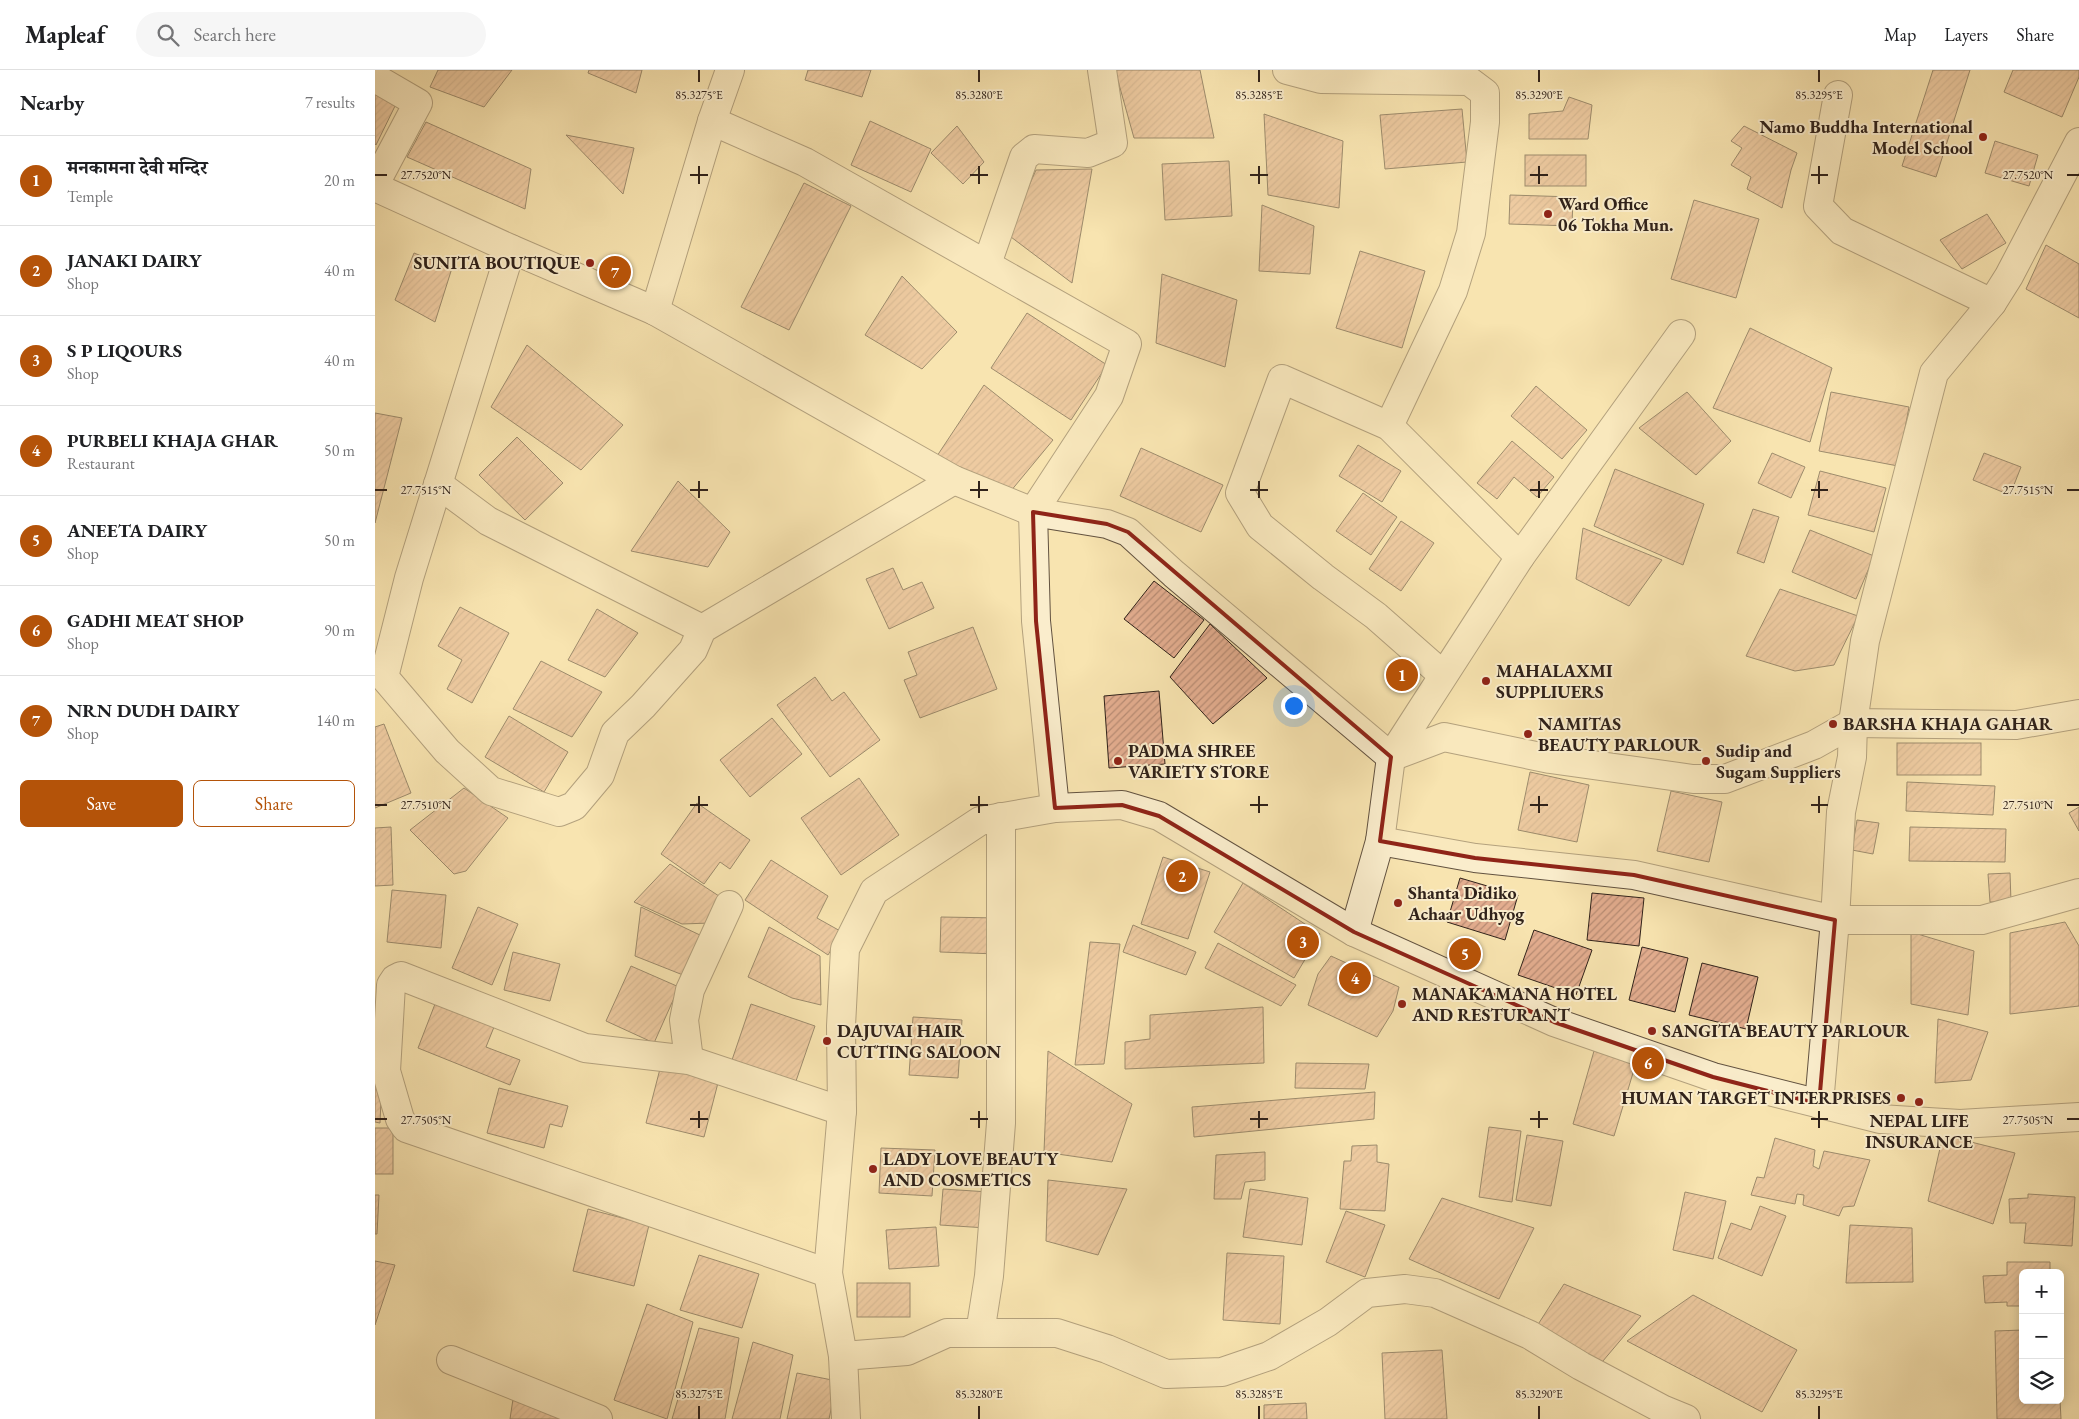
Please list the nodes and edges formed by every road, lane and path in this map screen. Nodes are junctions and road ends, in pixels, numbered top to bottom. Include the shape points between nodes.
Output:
1 (730, 70) edge
2 (1102, 70) edge
3 (1287, 70) edge
4 (375, 78) edge
5 (1838, 95) dead end
6 (712, 121) junction
7 (2079, 142) edge
8 (375, 185) edge
9 (511, 249) junction
10 (987, 264) junction
11 (1992, 303) junction
12 (655, 311) junction
13 (1681, 334) dead end
14 (1389, 426) junction
15 (954, 480) junction
16 (438, 484) junction
17 (1033, 512) junction
18 (1519, 557) junction
19 (702, 629) junction
20 (1443, 676) junction
21 (2079, 714) edge
22 (1853, 723) junction
23 (1391, 757) junction
24 (1055, 808) junction
25 (1001, 817) junction
26 (1380, 841) junction
27 (2079, 893) edge
28 (729, 905) dead end
29 (1835, 920) junction
30 (1354, 932) junction
31 (689, 1060) junction
32 (1819, 1104) junction
33 (842, 1111) junction
34 (2079, 1118) edge
35 (828, 1273) junction
36 (980, 1334) junction
37 (843, 1356) junction
38 (451, 1360) dead end
39 (598, 1419) edge
40 (846, 1419) edge
41 (1686, 1419) edge

1 - 6 street
2 - 10 street via 1113,143 1088,153 1034,149 1024,157
3 - 14 street via 1321,79 1469,81 1485,93 1485,122 1471,233 1453,291
4 - 8 street via 418,103
5 - 11 street via 1818,206 1842,232
6 - 10 street via 805,162
6 - 12 street
7 - 11 street
8 - 9 street
9 - 12 street
9 - 16 street
10 - 17 street via 1127,344 1109,396
11 - 22 street via 1933,372 1865,641
12 - 15 street
13 - 18 street
14 - 18 street
14 - 20 street via 1282,379 1240,493 1260,526 1376,616
15 - 17 street
15 - 19 street
16 - 19 street via 488,520
16 - 19 street via 409,578 384,677 447,751 491,791 559,812 575,806 600,775 615,733 693,650
17 - 23 street via 1107,524 1128,532
17 - 24 street via 1035,621
18 - 20 street
20 - 23 street
21 - 22 street via 2017,725
22 - 23 street via 1814,745 1725,779 1693,779 1550,759 1444,736
22 - 29 street via 1852,757 1841,812
23 - 26 street
24 - 25 street
24 - 30 street via 1122,804 1159,816
25 - 33 street via 980,821 874,891 845,949 841,1026
25 - 36 street via 1001,1122 989,1276
26 - 29 street via 1475,858 1634,875
26 - 30 street
27 - 29 street via 1982,920
28 - 31 street via 690,990 684,1020
29 - 32 street
30 - 32 street via 1554,1022 1713,1077
31 - 33 street
31 - 35 street via 585,1048 401,976 391,985 386,1071 400,1119 406,1128
32 - 34 street via 1880,1119 1960,1124
33 - 35 street
35 - 37 street
36 - 37 street via 947,1334 907,1351
36 - 41 street via 1057,1333 1107,1349 1166,1374 1222,1372 1269,1356 1328,1322 1367,1292 1405,1289 1435,1293 1530,1335 1581,1366
37 - 40 street
38 - 39 street

